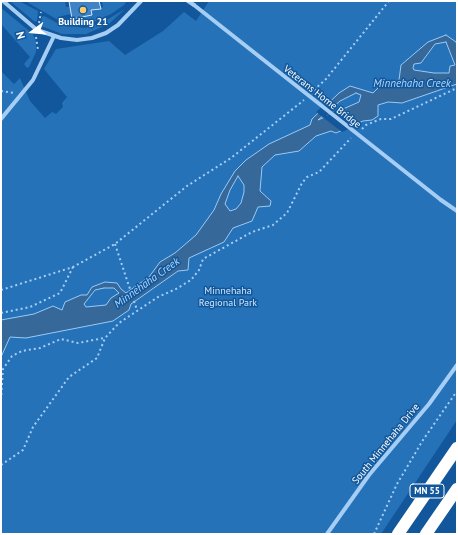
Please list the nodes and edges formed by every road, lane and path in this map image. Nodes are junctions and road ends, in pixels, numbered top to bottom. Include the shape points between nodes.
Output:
1 (3, 1) edge
2 (141, 1) edge
3 (188, 1) edge
4 (389, 1) edge
5 (41, 12) dead end
6 (37, 30) junction
7 (54, 36) junction
8 (38, 52) dead end
9 (18, 87) dead end
10 (457, 88) edge
11 (1, 91) edge
12 (310, 94) dead end
13 (305, 99) dead end
14 (1, 119) edge
15 (361, 129) dead end
16 (356, 134) dead end
17 (457, 211) edge
18 (115, 244) junction
19 (73, 267) junction
20 (1, 290) edge
21 (137, 310) junction
22 (1, 313) edge
23 (105, 338) junction
24 (457, 365) edge
25 (457, 391) edge
26 (1, 400) edge
27 (457, 448) edge
28 (1, 465) edge
29 (457, 489) edge
30 (327, 534) edge
31 (374, 534) edge
32 (398, 534) edge
33 (426, 534) edge

1 - 6 street
2 - 7 street via 118,25 92,38 77,40
3 - 17 street, Veterans Home Bridge, bridge
4 - 12 path via 326,79
5 - 6 path
6 - 7 street
6 - 8 path
7 - 14 street via 33,80
9 - 11 path via 14,93
10 - 15 path via 391,119 381,119
13 - 18 path via 231,158 187,186
16 - 21 path via 319,172 307,177 287,213 273,225 252,232 203,259 191,280
18 - 19 path
18 - 21 path
19 - 20 path
19 - 22 path via 60,293 30,306
21 - 23 path via 119,323
23 - 26 path via 78,343 61,339 12,356 3,369
23 - 28 path via 97,358 69,377 33,427 23,450
24 - 30 street, South Minnehaha Drive via 429,404 369,475
25 - 31 path via 423,440 397,484
27 - 32 highway, MN 55
29 - 33 highway, MN 55

